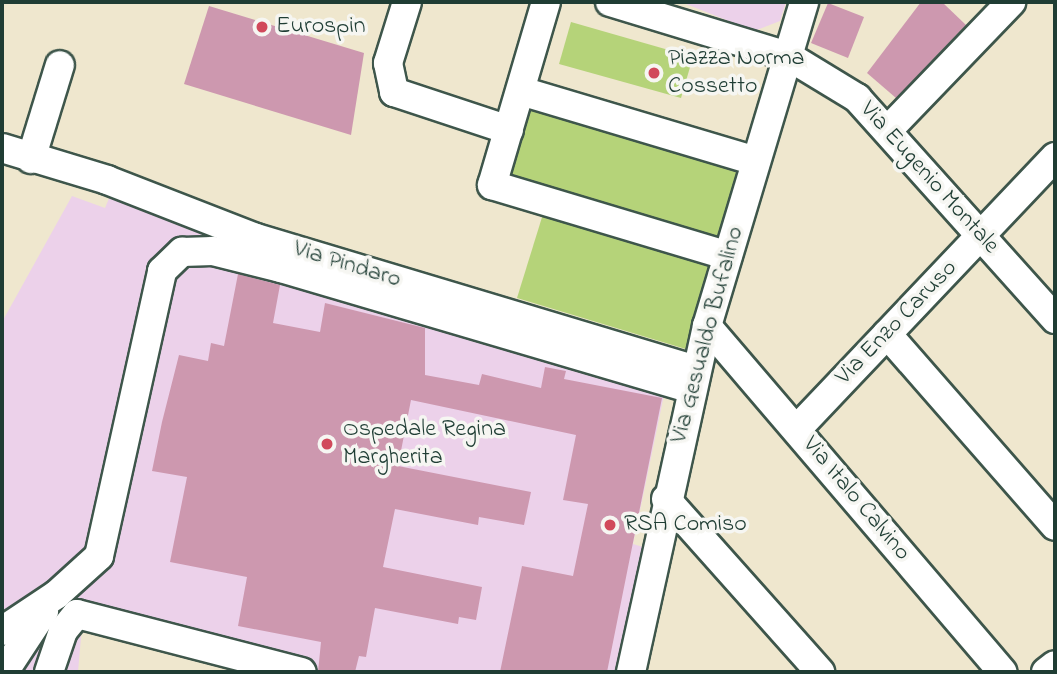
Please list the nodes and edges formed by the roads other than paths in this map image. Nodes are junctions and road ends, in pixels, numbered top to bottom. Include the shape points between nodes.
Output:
1 (407, 2) edge
2 (547, 2) edge
3 (610, 2) edge
4 (804, 2) edge
5 (1011, 2) edge
6 (788, 56) junction
7 (60, 65) dead end
8 (521, 91) junction
9 (509, 130) junction
10 (888, 130) junction
11 (2, 148) edge
12 (1055, 157) edge
13 (31, 159) junction
14 (756, 160) junction
15 (981, 235) junction
16 (728, 256) junction
17 (1055, 319) edge
18 (707, 327) junction
19 (887, 334) junction
20 (694, 379) junction
21 (797, 429) junction
22 (666, 499) junction
23 (1055, 526) edge
24 (56, 595) junction
25 (2, 631) edge
26 (1055, 665) edge
27 (4, 672) edge
28 (50, 672) edge
29 (302, 672) edge
30 (631, 672) edge
31 (820, 672) edge
32 (1003, 672) edge
33 (1046, 672) edge

1 - 9 street via 387,75 394,92
2 - 8 street
3 - 6 street, Via Eugenio Montale
4 - 6 street, Via Gesualdo Bufalino
5 - 10 street
6 - 10 street, Via Eugenio Montale via 857,98
6 - 14 street, Via Gesualdo Bufalino
7 - 13 street
8 - 9 street
8 - 14 street
9 - 16 street via 492,185
10 - 15 street, Via Eugenio Montale
11 - 13 street, Via Pindaro
12 - 15 street, Via Enzo Caruso
13 - 20 street, Via Pindaro via 107,180 256,238
14 - 16 street, Via Gesualdo Bufalino
15 - 17 street, Via Eugenio Montale
15 - 19 street, Via Enzo Caruso
16 - 18 street, Via Gesualdo Bufalino
18 - 20 street, Via Gesualdo Bufalino
18 - 21 street, Via Italo Calvino
19 - 21 street, Via Enzo Caruso
19 - 23 street
20 - 22 street, Via Gesualdo Bufalino
20 - 24 street via 213,251 182,252 162,271 107,536 99,556
21 - 32 street, Via Italo Calvino
22 - 30 street, Via Gesualdo Bufalino
22 - 31 street
24 - 25 street
24 - 27 street
26 - 33 street
28 - 29 street via 63,631 77,614

